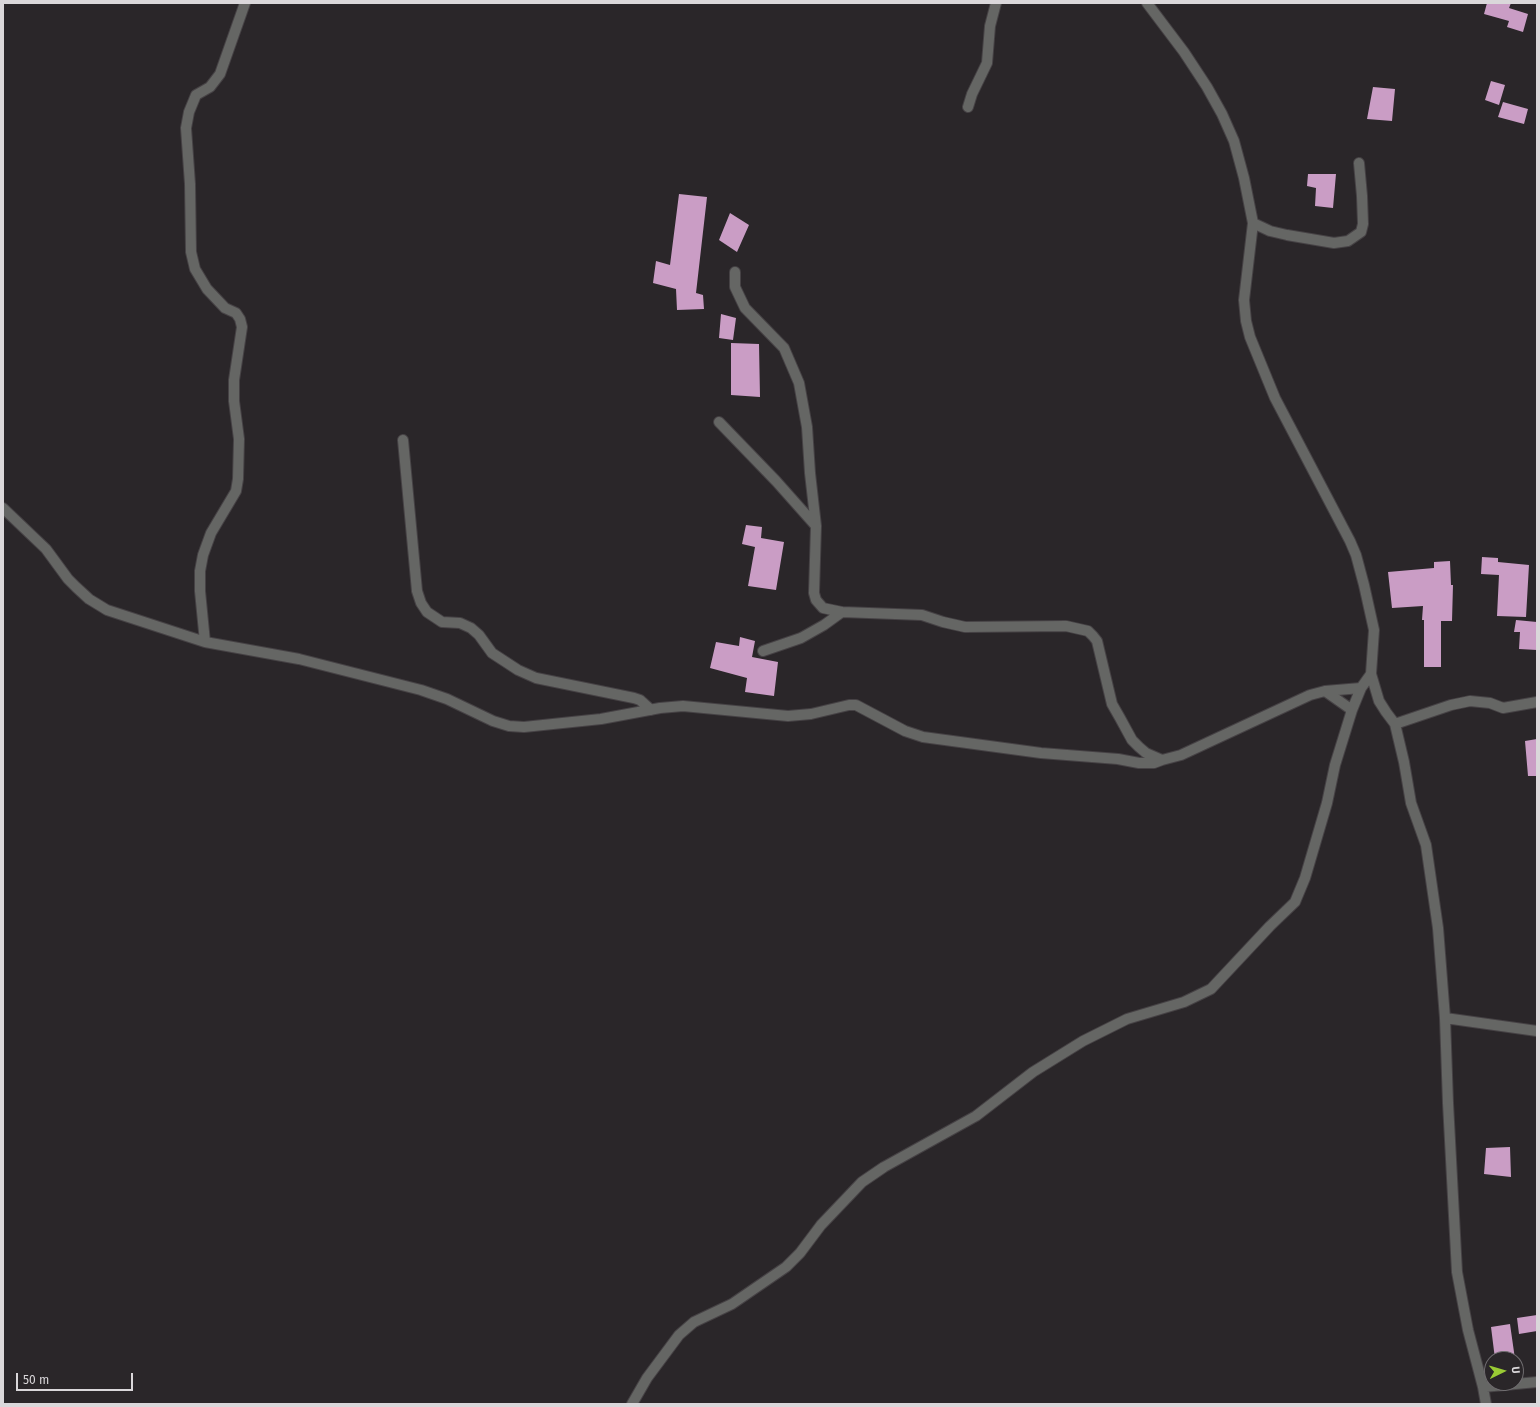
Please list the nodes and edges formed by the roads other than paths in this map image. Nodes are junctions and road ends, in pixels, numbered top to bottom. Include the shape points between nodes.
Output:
1 (245, 3) edge
2 (996, 3) edge
3 (1147, 3) edge
4 (968, 107) dead end
5 (1359, 163) dead end
6 (1253, 223) junction
7 (735, 272) dead end
8 (719, 422) dead end
9 (403, 440) dead end
10 (3, 508) edge
11 (816, 526) junction
12 (842, 612) junction
13 (205, 642) junction
14 (763, 651) dead end
15 (1371, 674) junction
16 (1361, 688) junction
17 (1325, 691) junction
18 (1537, 702) edge
19 (651, 710) junction
20 (1352, 710) junction
21 (1395, 724) junction
22 (1162, 760) junction
23 (1445, 1018) junction
24 (1537, 1031) edge
25 (1537, 1382) edge
26 (1483, 1387) junction
27 (632, 1404) edge
28 (1486, 1404) edge

1 - 13 street via 220,74 210,87 196,95 186,128 191,252 195,269 207,289 226,308 236,313 242,327 234,380 239,439 238,479 236,492 211,533 203,555 200,591
2 - 4 street via 990,26 988,63
3 - 6 street via 1187,58 1222,114 1234,141
5 - 6 street via 1363,224 1361,232 1348,241 1334,243 1287,235
6 - 15 street via 1244,310 1248,330 1275,398 1356,556 1374,630
7 - 11 street via 736,287 745,308 784,348 799,383 807,427
8 - 11 street
9 - 19 street via 417,591 421,603 428,612 442,622 460,623 471,628 492,653 536,678 634,698
10 - 13 street via 46,549 68,579 89,599 107,610
11 - 12 street via 816,600 822,608
12 - 14 street via 801,638
12 - 22 street via 914,614 965,627 1060,626 1088,631 1097,642 1112,704 1132,740 1146,753
13 - 19 street via 299,659 413,688 447,699 493,721 510,726 524,728
15 - 16 street
15 - 21 street via 1379,701
16 - 17 street
16 - 20 street
17 - 20 street
17 - 22 street via 1310,694 1181,755
18 - 21 street via 1503,708 1490,703 1470,701
19 - 22 street via 684,706 788,716 856,705 905,731 923,737 1139,763
20 - 27 street via 1306,878 1295,902 1211,989 1184,1002 1127,1019 1083,1041 1033,1072 976,1116 884,1166 862,1182 786,1267 732,1304 694,1322 679,1335 647,1378
21 - 23 street via 1411,803 1426,845 1438,928
23 - 24 street
23 - 26 street via 1457,1272 1468,1330
25 - 26 street
26 - 28 street

